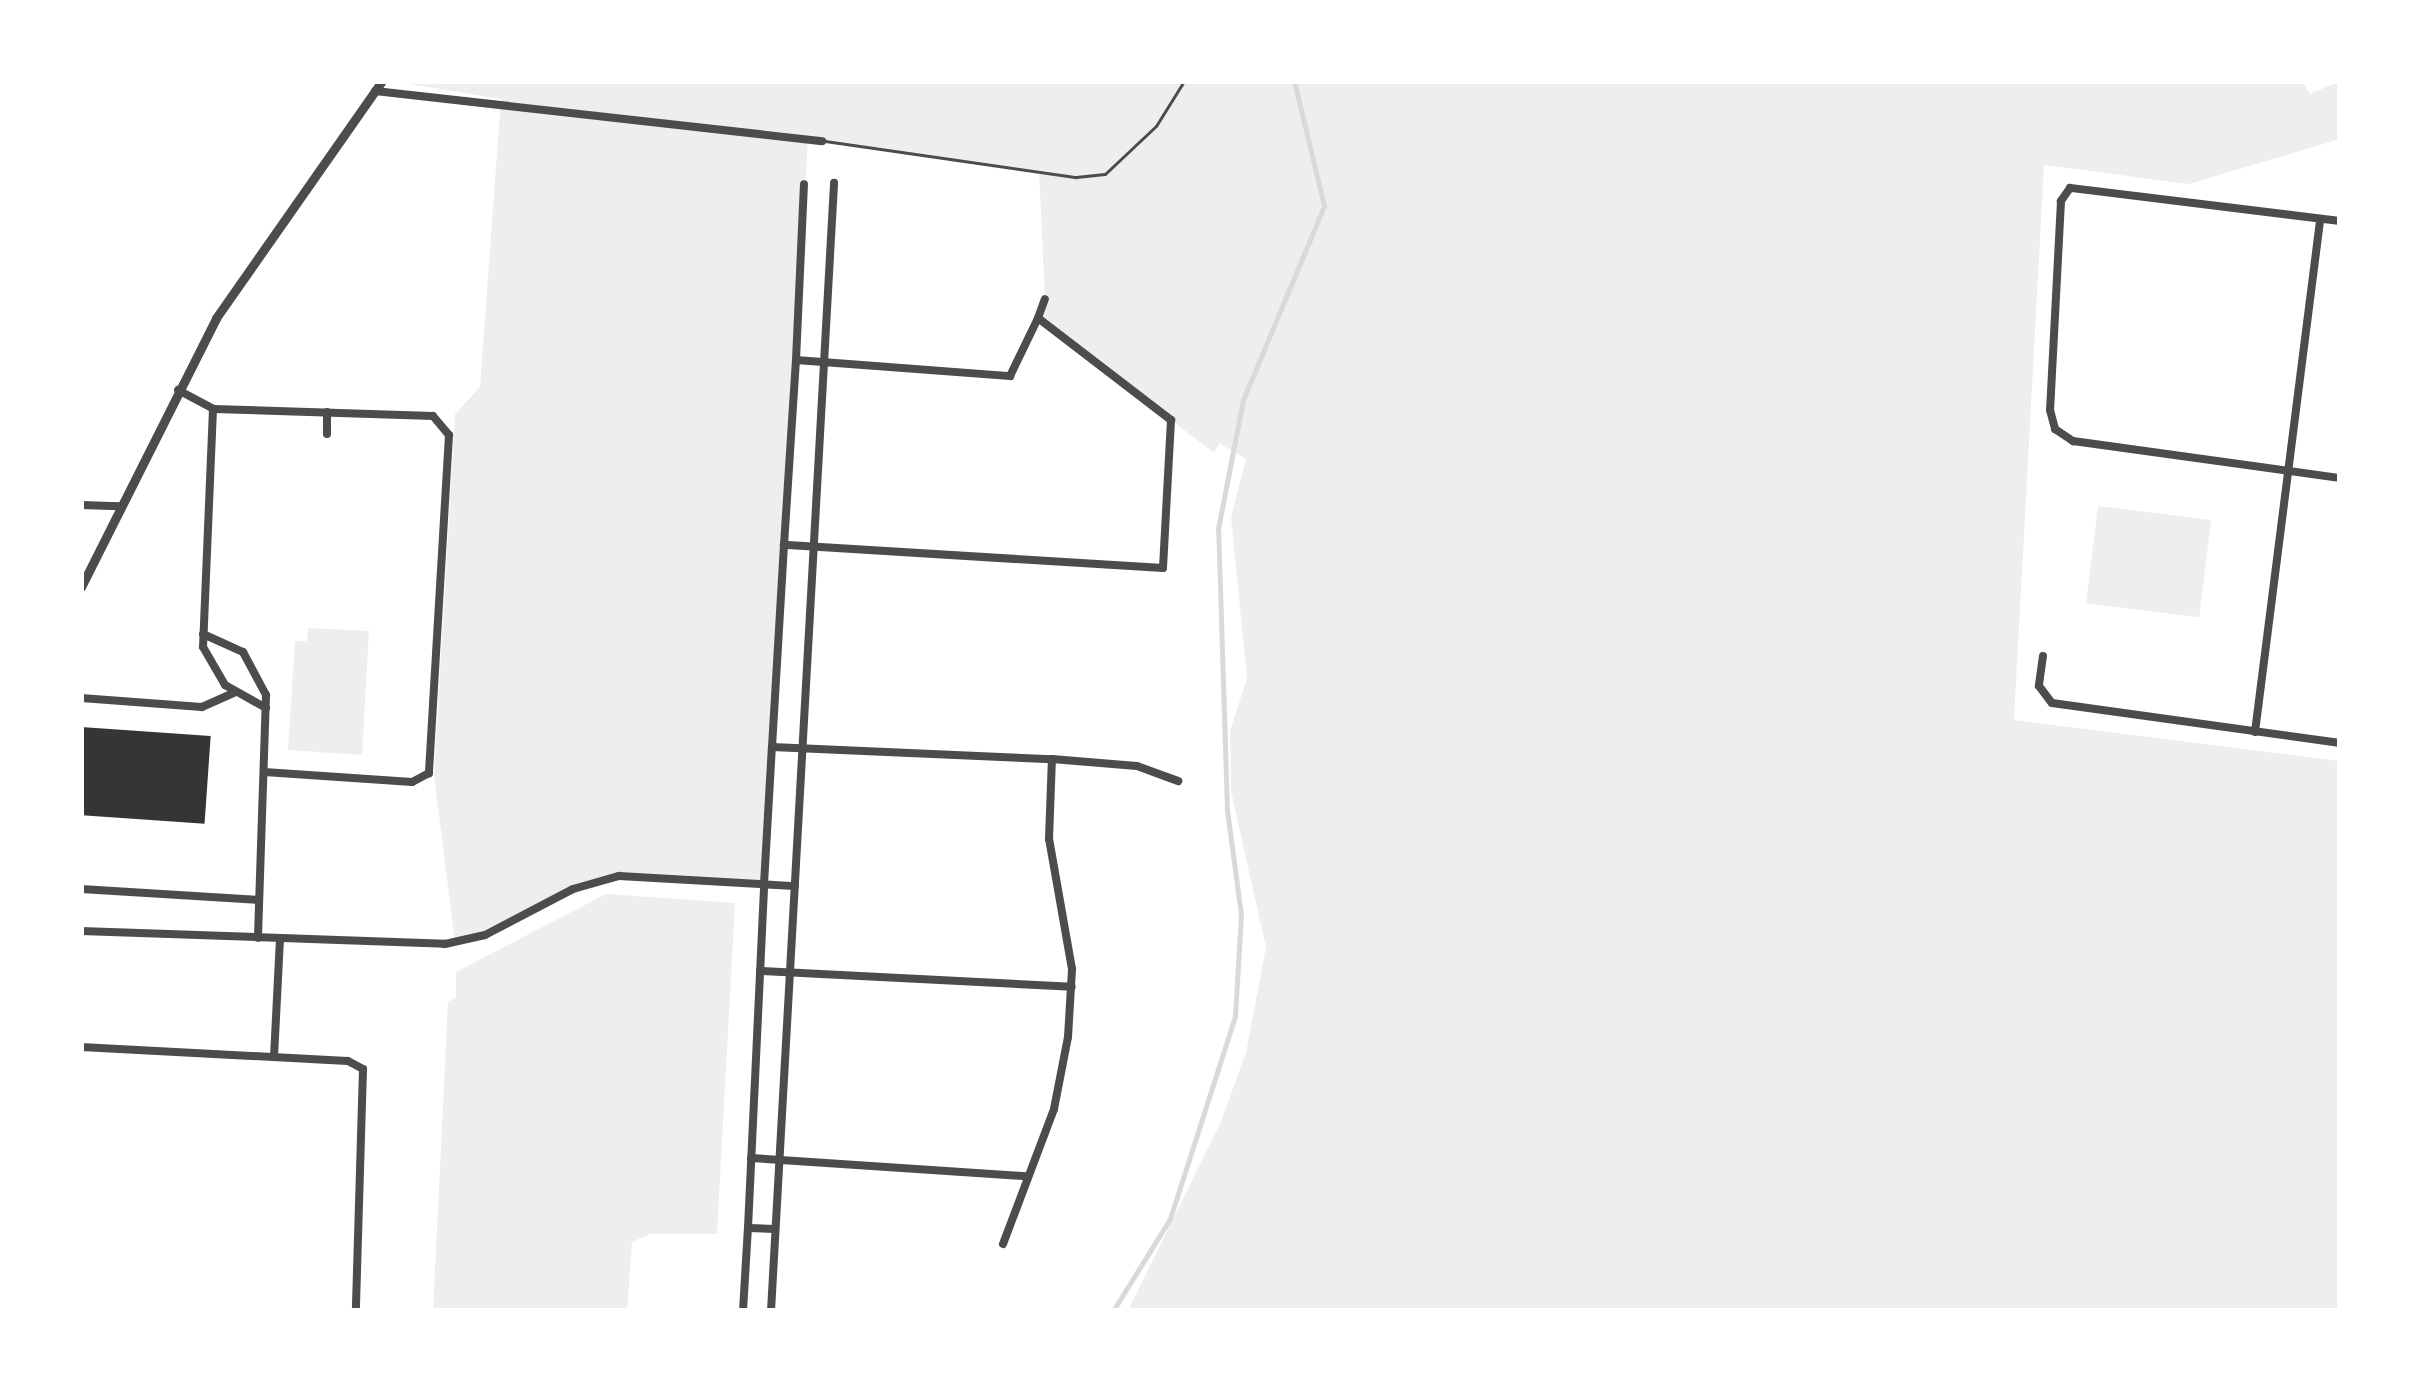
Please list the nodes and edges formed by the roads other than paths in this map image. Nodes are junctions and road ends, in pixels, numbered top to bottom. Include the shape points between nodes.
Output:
1 (382, 81) edge
2 (1184, 81) edge
3 (375, 92) junction
4 (821, 141) joint
5 (834, 183) dead end
6 (804, 184) dead end
7 (2320, 221) junction
8 (2340, 221) edge
9 (1045, 299) dead end
10 (1037, 318) junction
11 (796, 360) junction
12 (827, 364) junction
13 (178, 390) junction
14 (213, 409) junction
15 (327, 412) junction
16 (327, 434) dead end
17 (2289, 472) junction
18 (2340, 478) edge
19 (81, 505) edge
20 (119, 506) junction
21 (784, 545) junction
22 (815, 548) junction
23 (81, 587) edge
24 (203, 634) junction
25 (2043, 656) dead end
26 (234, 693) junction
27 (81, 698) edge
28 (266, 707) junction
29 (2255, 732) junction
30 (2340, 743) edge
31 (772, 747) junction
32 (803, 747) junction
33 (1052, 759) junction
34 (263, 772) junction
35 (1178, 781) dead end
36 (764, 884) junction
37 (795, 886) junction
38 (81, 890) edge
39 (259, 901) junction
40 (81, 931) edge
41 (258, 938) junction
42 (280, 939) junction
43 (760, 971) junction
44 (790, 973) junction
45 (1072, 987) junction
46 (81, 1047) edge
47 (274, 1057) junction
48 (752, 1157) junction
49 (779, 1159) junction
50 (1025, 1177) junction
51 (748, 1228) junction
52 (775, 1229) junction
53 (1003, 1244) dead end
54 (356, 1311) edge
55 (743, 1311) edge
56 (771, 1311) edge

1 - 3 street
2 - 4 lane via 1156,126 1106,174 1076,177
3 - 4 street
3 - 13 street via 254,258
5 - 12 street
6 - 11 street
7 - 8 street
7 - 17 street
7 - 17 street via 2070,188 2061,200 2055,429 2073,441
9 - 10 street
10 - 12 street via 1010,376
10 - 22 street via 1172,420 1163,568
11 - 12 street
11 - 21 street
12 - 22 street
13 - 14 street
13 - 20 street
14 - 15 street
14 - 24 street
15 - 16 street
15 - 34 street via 433,416 448,429 430,769 417,782
17 - 18 street
17 - 29 street
19 - 20 street
20 - 23 street
21 - 22 street
21 - 31 street
22 - 32 street
24 - 26 street via 211,667
24 - 28 street via 249,658
25 - 29 street via 2038,686 2052,703
26 - 27 street via 202,707
26 - 28 street
28 - 34 street
29 - 30 street
31 - 32 street
31 - 36 street
32 - 33 street
32 - 37 street
33 - 35 street via 1144,767
33 - 45 street via 1049,839
34 - 39 street
36 - 37 street
36 - 42 street via 619,876 455,943
36 - 43 street
37 - 44 street
38 - 39 street
39 - 41 street
40 - 41 street
41 - 42 street
42 - 47 street
43 - 44 street
43 - 48 street
44 - 45 street
44 - 49 street
45 - 50 street via 1059,1093
46 - 47 street
47 - 54 street via 348,1061 365,1073
48 - 49 street
48 - 51 street
49 - 50 street
49 - 52 street
50 - 53 street
51 - 52 street
51 - 55 street
52 - 56 street

